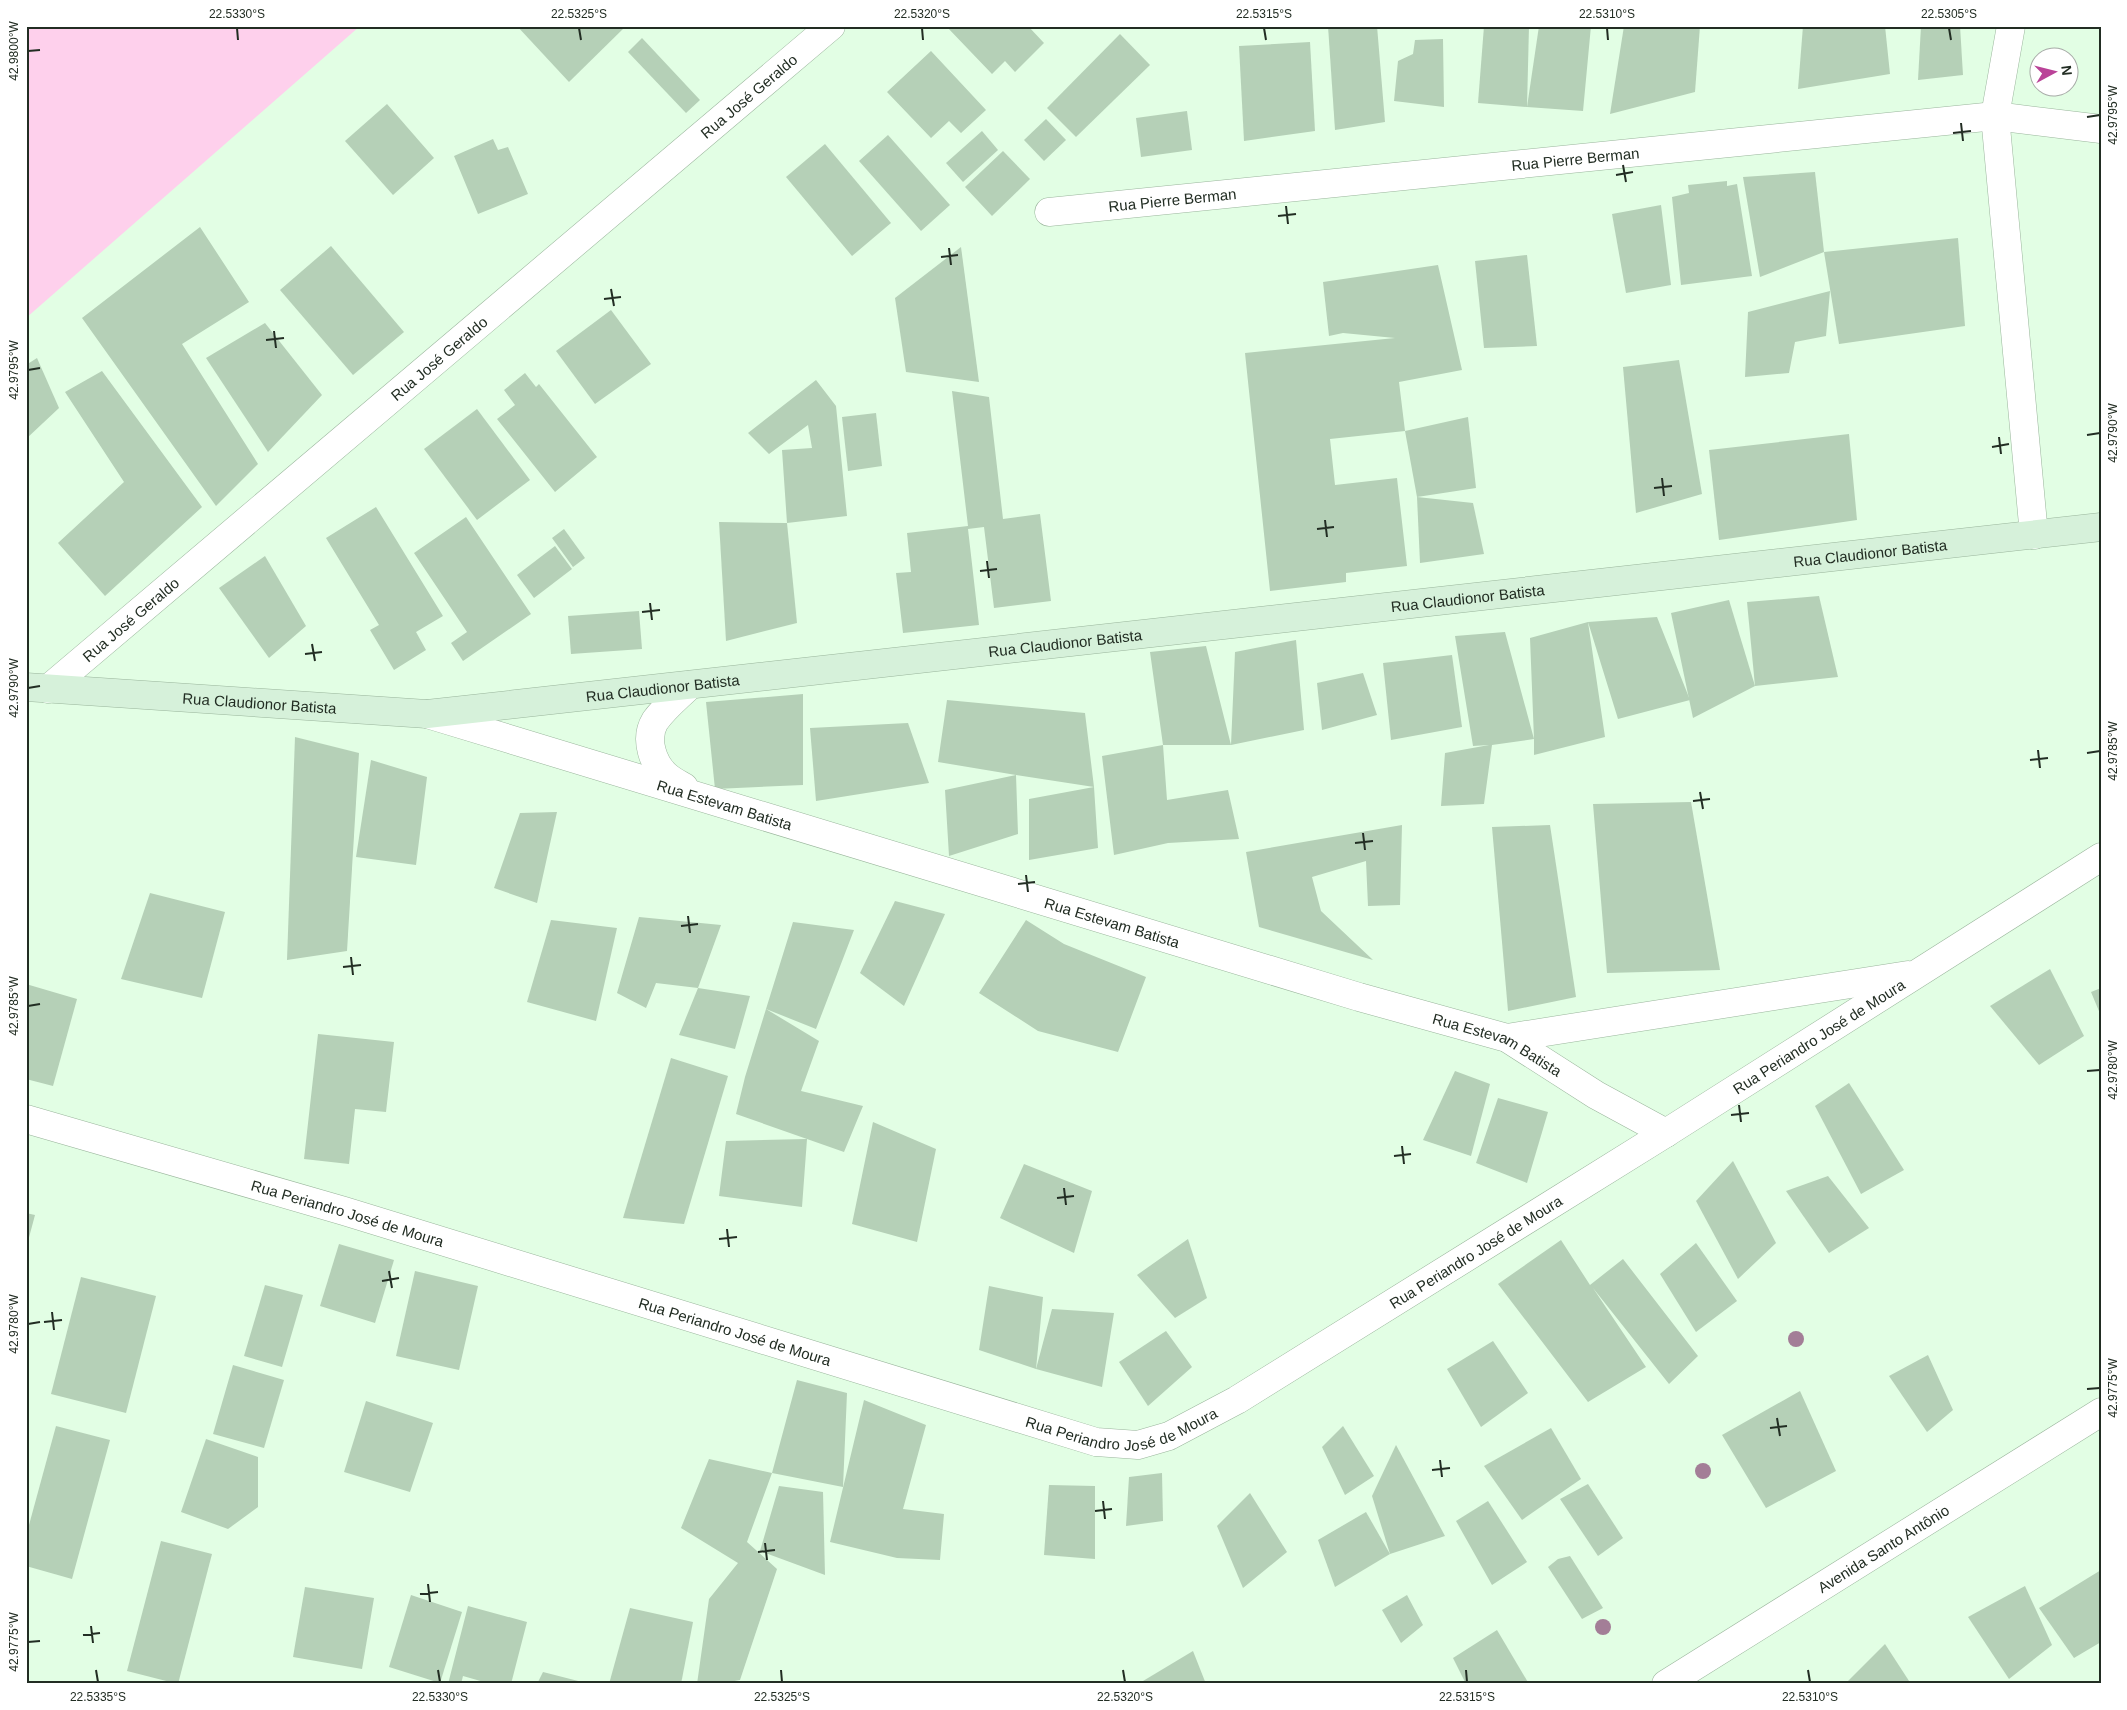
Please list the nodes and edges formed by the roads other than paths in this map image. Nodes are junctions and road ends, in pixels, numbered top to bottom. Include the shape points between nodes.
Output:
1 (831, 26) edge
2 (2011, 26) edge
3 (1995, 116) junction
4 (2101, 129) edge
5 (1049, 212) dead end
6 (2101, 527) edge
7 (2034, 535) junction
8 (690, 685) junction
9 (37, 688) edge
10 (426, 714) junction
11 (698, 796) junction
12 (2101, 856) edge
13 (1918, 974) junction
14 (1507, 1038) junction
15 (26, 1119) edge
16 (1666, 1133) junction
17 (2101, 1412) edge
18 (1666, 1684) edge

1 - 9 street, Rua José Geraldo
2 - 3 street
3 - 4 street, Rua Pierre Berman
3 - 5 street, Rua Pierre Berman
3 - 7 street
6 - 7 main road, Rua Claudionor Batista
7 - 8 main road, Rua Claudionor Batista
8 - 10 main road, Rua Claudionor Batista
8 - 11 street via 654,724 650,736 651,750 667,776
9 - 10 main road, Rua Claudionor Batista
10 - 11 street, Rua Estevam Batista
11 - 14 street, Rua Estevam Batista via 1349,994
12 - 13 street, Rua Periandro José de Moura
13 - 14 street
13 - 16 street, Rua Periandro José de Moura
14 - 16 street, Rua Estevam Batista via 1596,1095
15 - 16 street, Rua Periandro José de Moura via 344,1211 1096,1442 1138,1445 1169,1436 1237,1400
17 - 18 street, Avenida Santo Antônio

